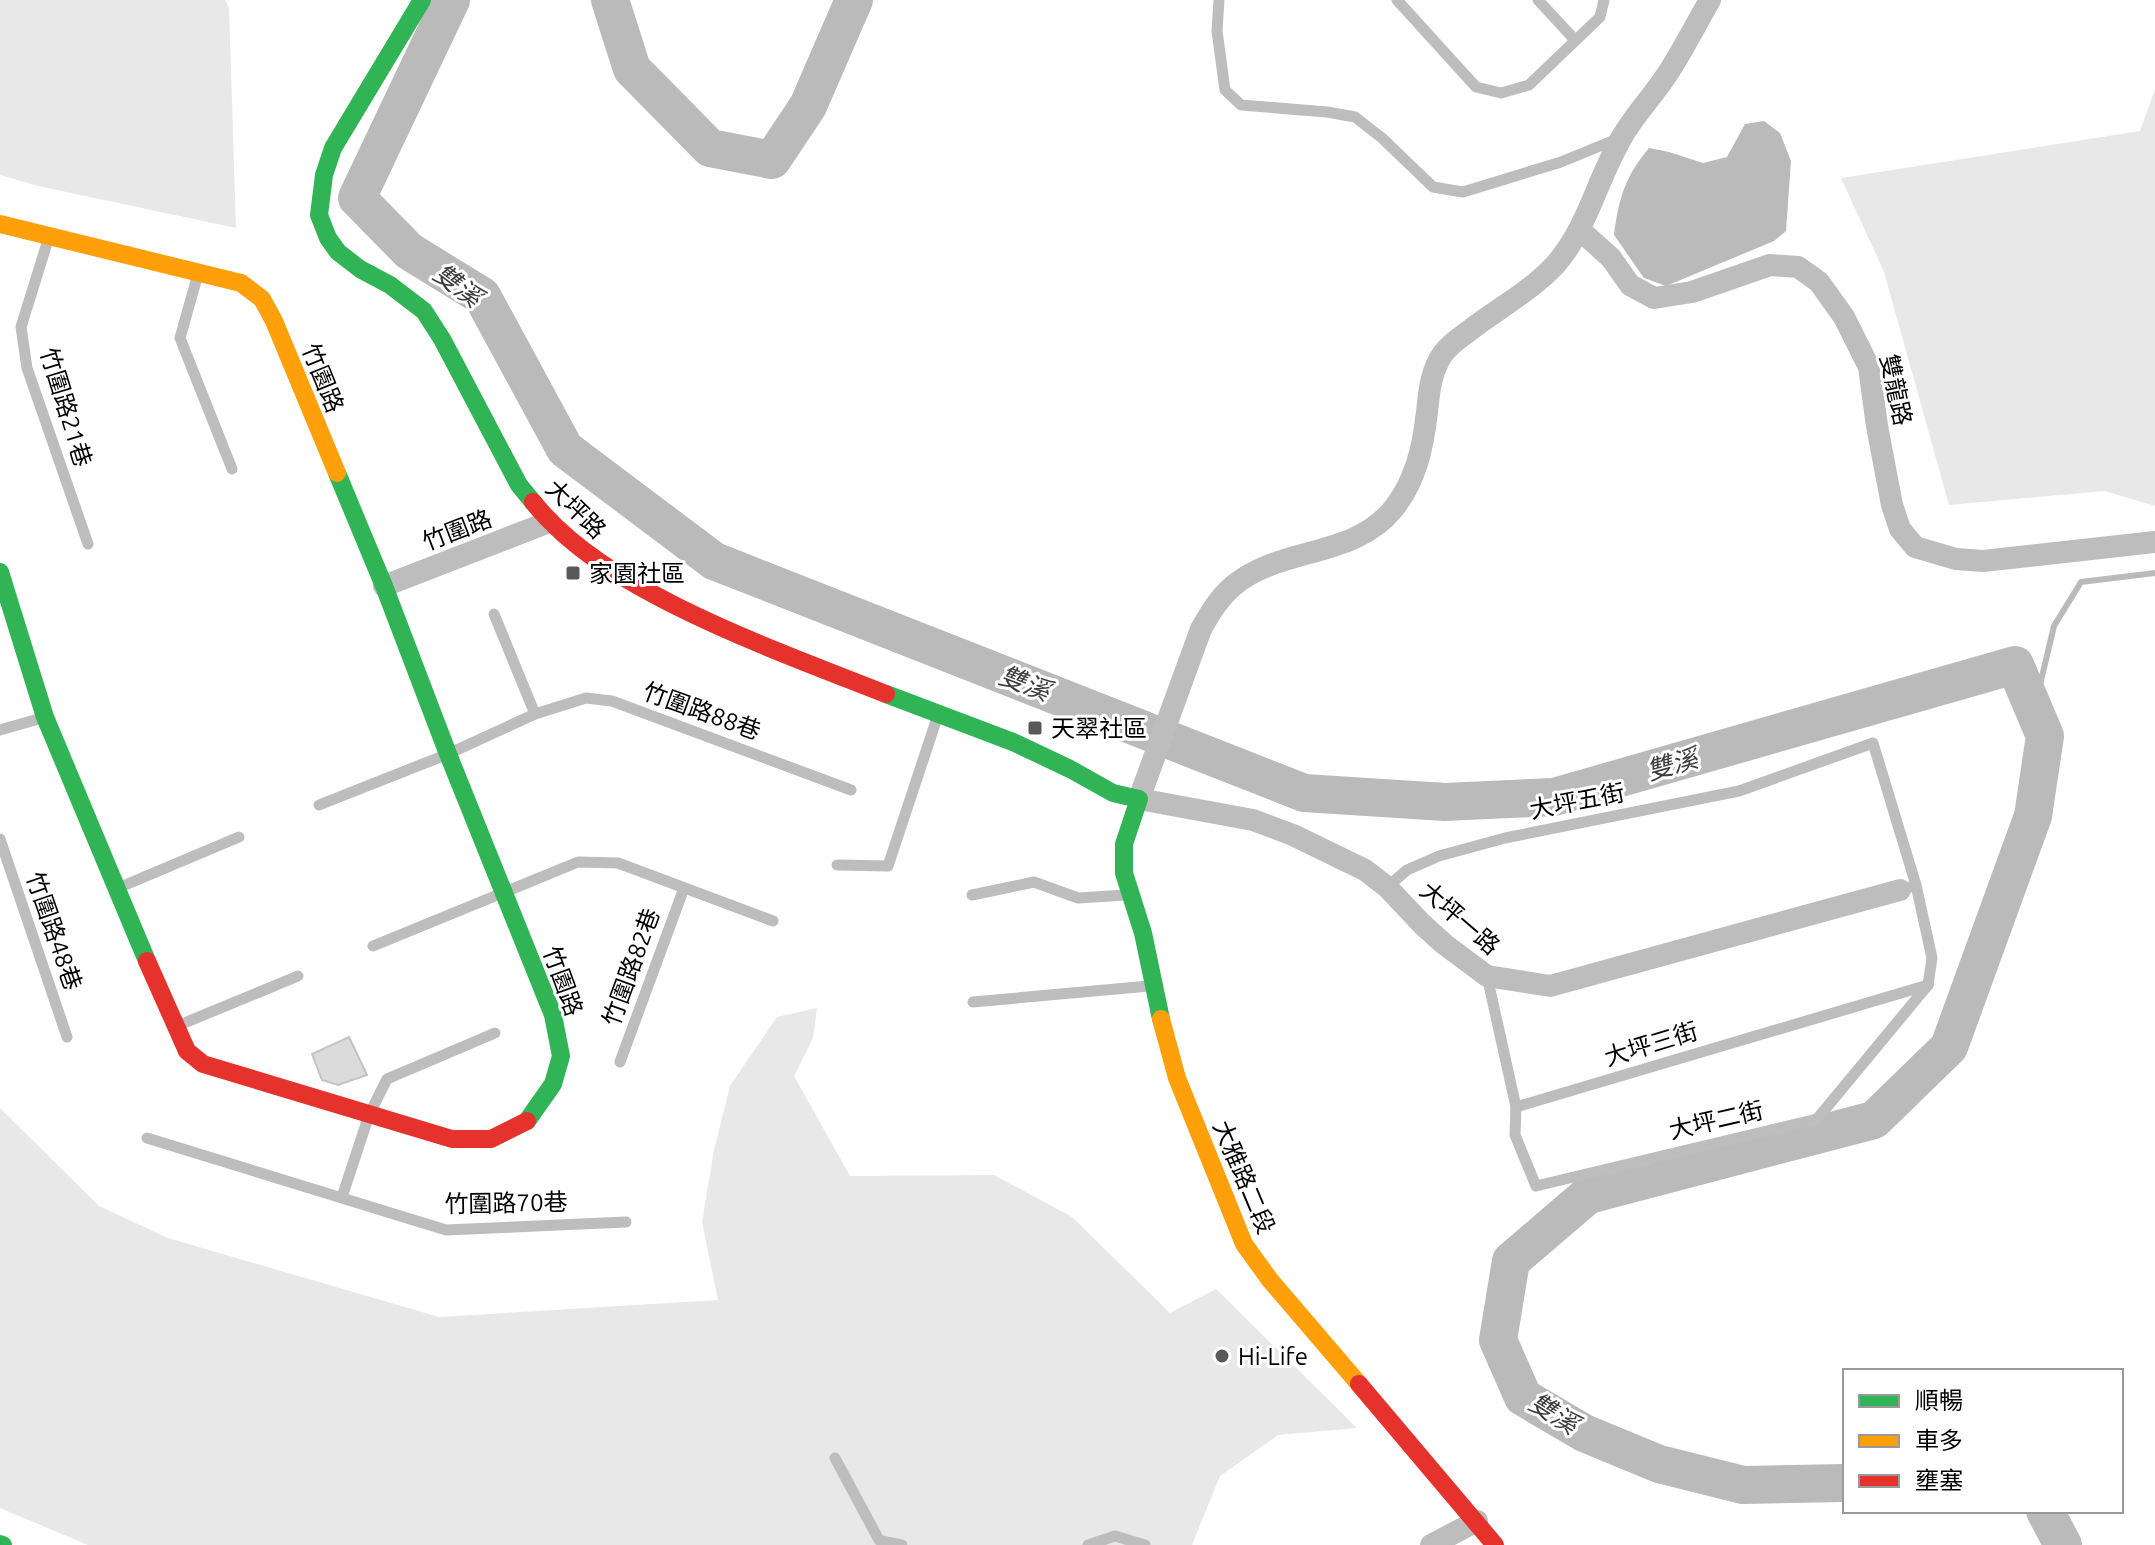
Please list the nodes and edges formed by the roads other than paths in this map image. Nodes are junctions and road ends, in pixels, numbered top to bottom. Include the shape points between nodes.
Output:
1 (422, 0) edge
2 (1219, 0) edge
3 (1397, 0) edge
4 (1538, 0) edge
5 (1604, 0) edge
6 (1710, 0) edge
7 (1575, 40) junction
8 (1622, 137) junction
9 (0, 224) edge
10 (1580, 230) junction
11 (49, 236) junction
12 (198, 274) junction
13 (232, 469) dead end
14 (549, 522) junction
15 (2155, 542) edge
16 (88, 544) dead end
17 (0, 572) edge
18 (384, 586) junction
19 (494, 614) dead end
20 (939, 713) junction
21 (535, 714) junction
22 (45, 717) junction
23 (0, 730) edge
24 (448, 754) junction
25 (851, 790) dead end
26 (1139, 799) junction
27 (319, 805) dead end
28 (239, 837) dead end
29 (0, 839) edge
30 (837, 865) dead end
31 (1387, 887) junction
32 (1908, 887) junction
33 (118, 888) junction
34 (684, 888) junction
35 (504, 893) junction
36 (972, 895) dead end
37 (1131, 895) junction
38 (773, 921) dead end
39 (373, 946) dead end
40 (298, 976) dead end
41 (1487, 976) junction
42 (1928, 985) junction
43 (1153, 986) junction
44 (973, 1002) dead end
45 (175, 1027) junction
46 (495, 1033) dead end
47 (67, 1037) dead end
48 (620, 1062) dead end
49 (1516, 1107) junction
50 (369, 1115) junction
51 (147, 1138) dead end
52 (342, 1197) junction
53 (626, 1222) dead end
54 (835, 1458) dead end
55 (1477, 1521) junction
56 (902, 1545) edge
57 (1088, 1545) edge
58 (1145, 1545) edge
59 (1431, 1545) edge
60 (1495, 1545) edge

1 - 14 street, 大坪路 via 333,148 319,215 338,252 424,311 519,485
2 - 8 lane via 1217,31 1225,90 1241,105 1355,117 1433,187 1463,192
3 - 7 lane via 1476,87 1501,93 1529,85
4 - 7 lane
5 - 7 lane via 1600,17
6 - 8 street via 1668,74
8 - 10 street
9 - 11 street, 竹園路
10 - 15 street, 雙龍路 via 1611,258 1630,285 1654,298 1692,292 1770,265 1798,267 1819,282 1869,367 1892,505 1900,529 1915,547 1983,561
10 - 26 street via 1553,267 1440,357 1430,379 1419,459 1393,510 1349,541 1258,570 1215,604
11 - 12 street, 竹園路
11 - 16 lane, 竹圍路21巷 via 21,327 27,368
12 - 13 lane via 180,338
12 - 18 street, 竹園路 via 241,283 262,299
14 - 18 street, 竹圍路
14 - 20 street, 大坪路 via 593,559 693,614 761,646
17 - 22 street, 竹園路
18 - 24 street, 竹園路
19 - 21 lane
20 - 26 street, 大坪路 via 1013,742 1113,793
20 - 30 lane via 888,866
21 - 24 lane, 竹圍路88巷
21 - 25 lane, 竹圍路88巷 via 586,698 612,701
22 - 23 lane
22 - 33 street, 竹園路
24 - 27 lane, 竹圍路88巷
24 - 35 street, 竹園路
26 - 31 street, 大坪一路 via 1253,820 1340,857
26 - 37 street, 大雅路二段 via 1124,844
28 - 33 lane
29 - 47 lane, 竹圍路48巷
31 - 32 lane, 大坪五街 via 1407,870 1439,856 1739,791 1873,743
31 - 41 street, 大坪一路 via 1433,934
32 - 41 street, 大坪一路 via 1550,986
32 - 42 lane via 1932,958
33 - 45 street, 竹園路
34 - 35 lane, 竹圍路82巷 via 618,863 578,862
34 - 38 lane, 竹圍路82巷
34 - 48 lane, 竹圍路82巷
35 - 39 lane, 竹圍路82巷
35 - 50 street, 竹園路 via 553,1015 561,1056 553,1084 526,1122 491,1139 452,1139
36 - 37 lane via 1034,882 1078,898
37 - 43 street, 大雅路二段
40 - 45 lane
41 - 49 lane
42 - 49 lane, 大坪三街
42 - 49 lane, 大坪二街 via 1817,1119 1536,1186 1515,1135
43 - 44 lane
43 - 55 street, 大雅路二段 via 1177,1078 1244,1244
45 - 50 street, 竹園路 via 187,1051 203,1064
46 - 50 lane via 387,1079
50 - 52 lane
51 - 52 lane, 竹圍路70巷
52 - 53 lane, 竹圍路70巷 via 446,1230
54 - 56 lane via 879,1540
55 - 59 street
55 - 60 street, 大雅路二段
57 - 58 lane via 1115,1536

